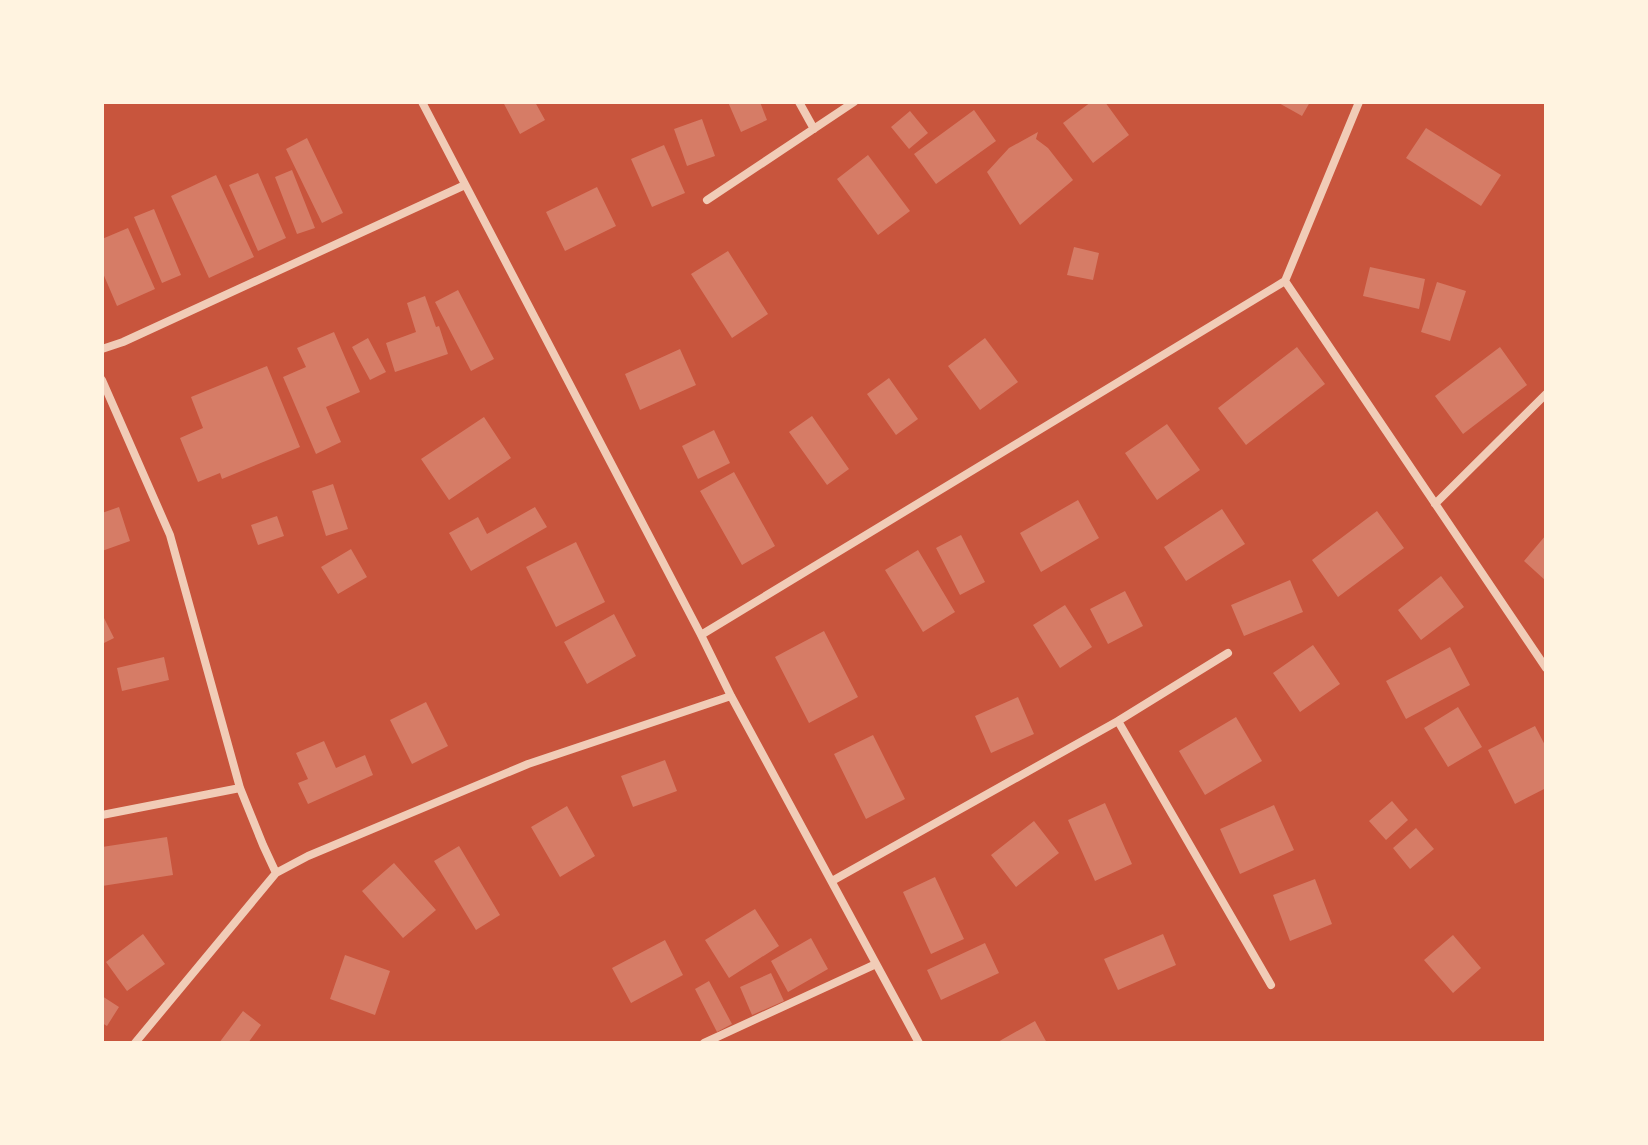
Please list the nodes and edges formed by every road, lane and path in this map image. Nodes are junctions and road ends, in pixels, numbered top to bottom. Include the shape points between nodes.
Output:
1 (422, 102) edge
2 (799, 102) edge
3 (854, 102) edge
4 (1359, 102) edge
5 (814, 129) junction
6 (465, 185) junction
7 (707, 200) dead end
8 (1285, 281) junction
9 (102, 349) edge
10 (102, 380) edge
11 (1546, 394) edge
12 (1435, 504) junction
13 (701, 635) junction
14 (1228, 653) dead end
15 (1546, 668) edge
16 (731, 696) junction
17 (1118, 721) junction
18 (240, 788) junction
19 (102, 815) edge
20 (276, 873) junction
21 (832, 881) junction
22 (876, 964) junction
23 (1271, 985) dead end
24 (135, 1043) edge
25 (704, 1043) edge
26 (919, 1043) edge

1 - 6 street
2 - 5 street
3 - 5 street
4 - 8 street
5 - 7 street
6 - 9 street
6 - 13 street
8 - 12 street
8 - 13 street
10 - 18 street via 170,535
11 - 12 street
12 - 15 street
13 - 16 street
14 - 17 street
16 - 20 street via 528,764
16 - 21 street
17 - 21 street
17 - 23 street
18 - 19 street
18 - 20 street
20 - 24 street
21 - 22 street
22 - 25 street
22 - 26 street

